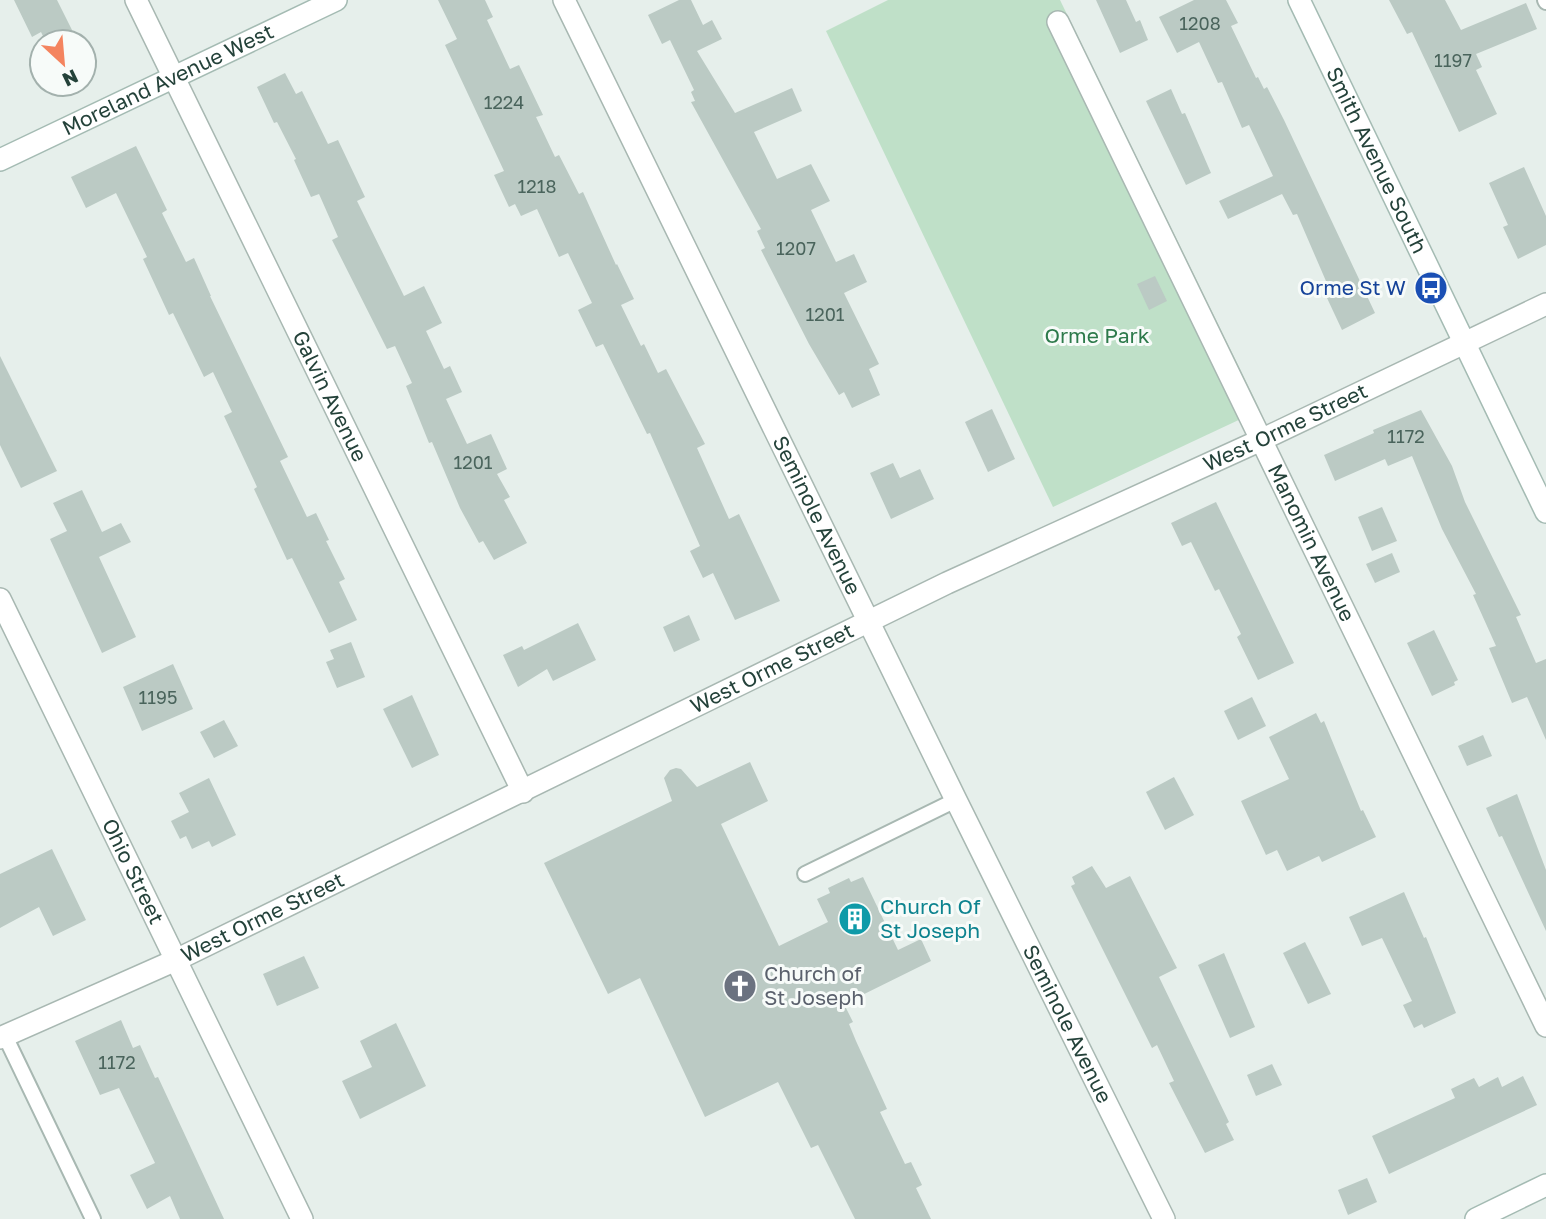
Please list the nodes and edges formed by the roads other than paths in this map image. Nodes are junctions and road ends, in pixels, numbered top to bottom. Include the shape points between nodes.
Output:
1 (136, 0) edge
2 (336, 0) edge
3 (564, 0) edge
4 (1299, 0) edge
5 (1058, 22) dead end
6 (174, 77) junction
7 (0, 160) edge
8 (1546, 304) edge
9 (1464, 342) junction
10 (1261, 440) junction
11 (1546, 512) edge
12 (0, 599) edge
13 (869, 620) junction
14 (523, 792) junction
15 (956, 800) junction
16 (805, 874) dead end
17 (176, 960) junction
18 (1546, 1026) edge
19 (3, 1037) edge
20 (1546, 1185) edge
21 (93, 1219) edge
22 (302, 1219) edge
23 (1164, 1219) edge
24 (1476, 1219) edge

1 - 6 street, Galvin Avenue
2 - 6 street, Moreland Avenue West
3 - 13 street, Seminole Avenue
4 - 9 street, Smith Avenue South
5 - 10 street, Manomin Avenue
6 - 7 street, Moreland Avenue West
6 - 14 street, Galvin Avenue
8 - 9 street, West Orme Street
9 - 10 street, West Orme Street
9 - 11 street, Smith Avenue South
10 - 13 street, West Orme Street
10 - 18 street, Manomin Avenue
12 - 17 street, Ohio Street
13 - 14 street, West Orme Street
13 - 15 street, Seminole Avenue
14 - 17 street, West Orme Street
15 - 16 lane
15 - 23 street, Seminole Avenue
17 - 19 street, West Orme Street
17 - 22 street, Ohio Street
19 - 21 lane
20 - 24 street

